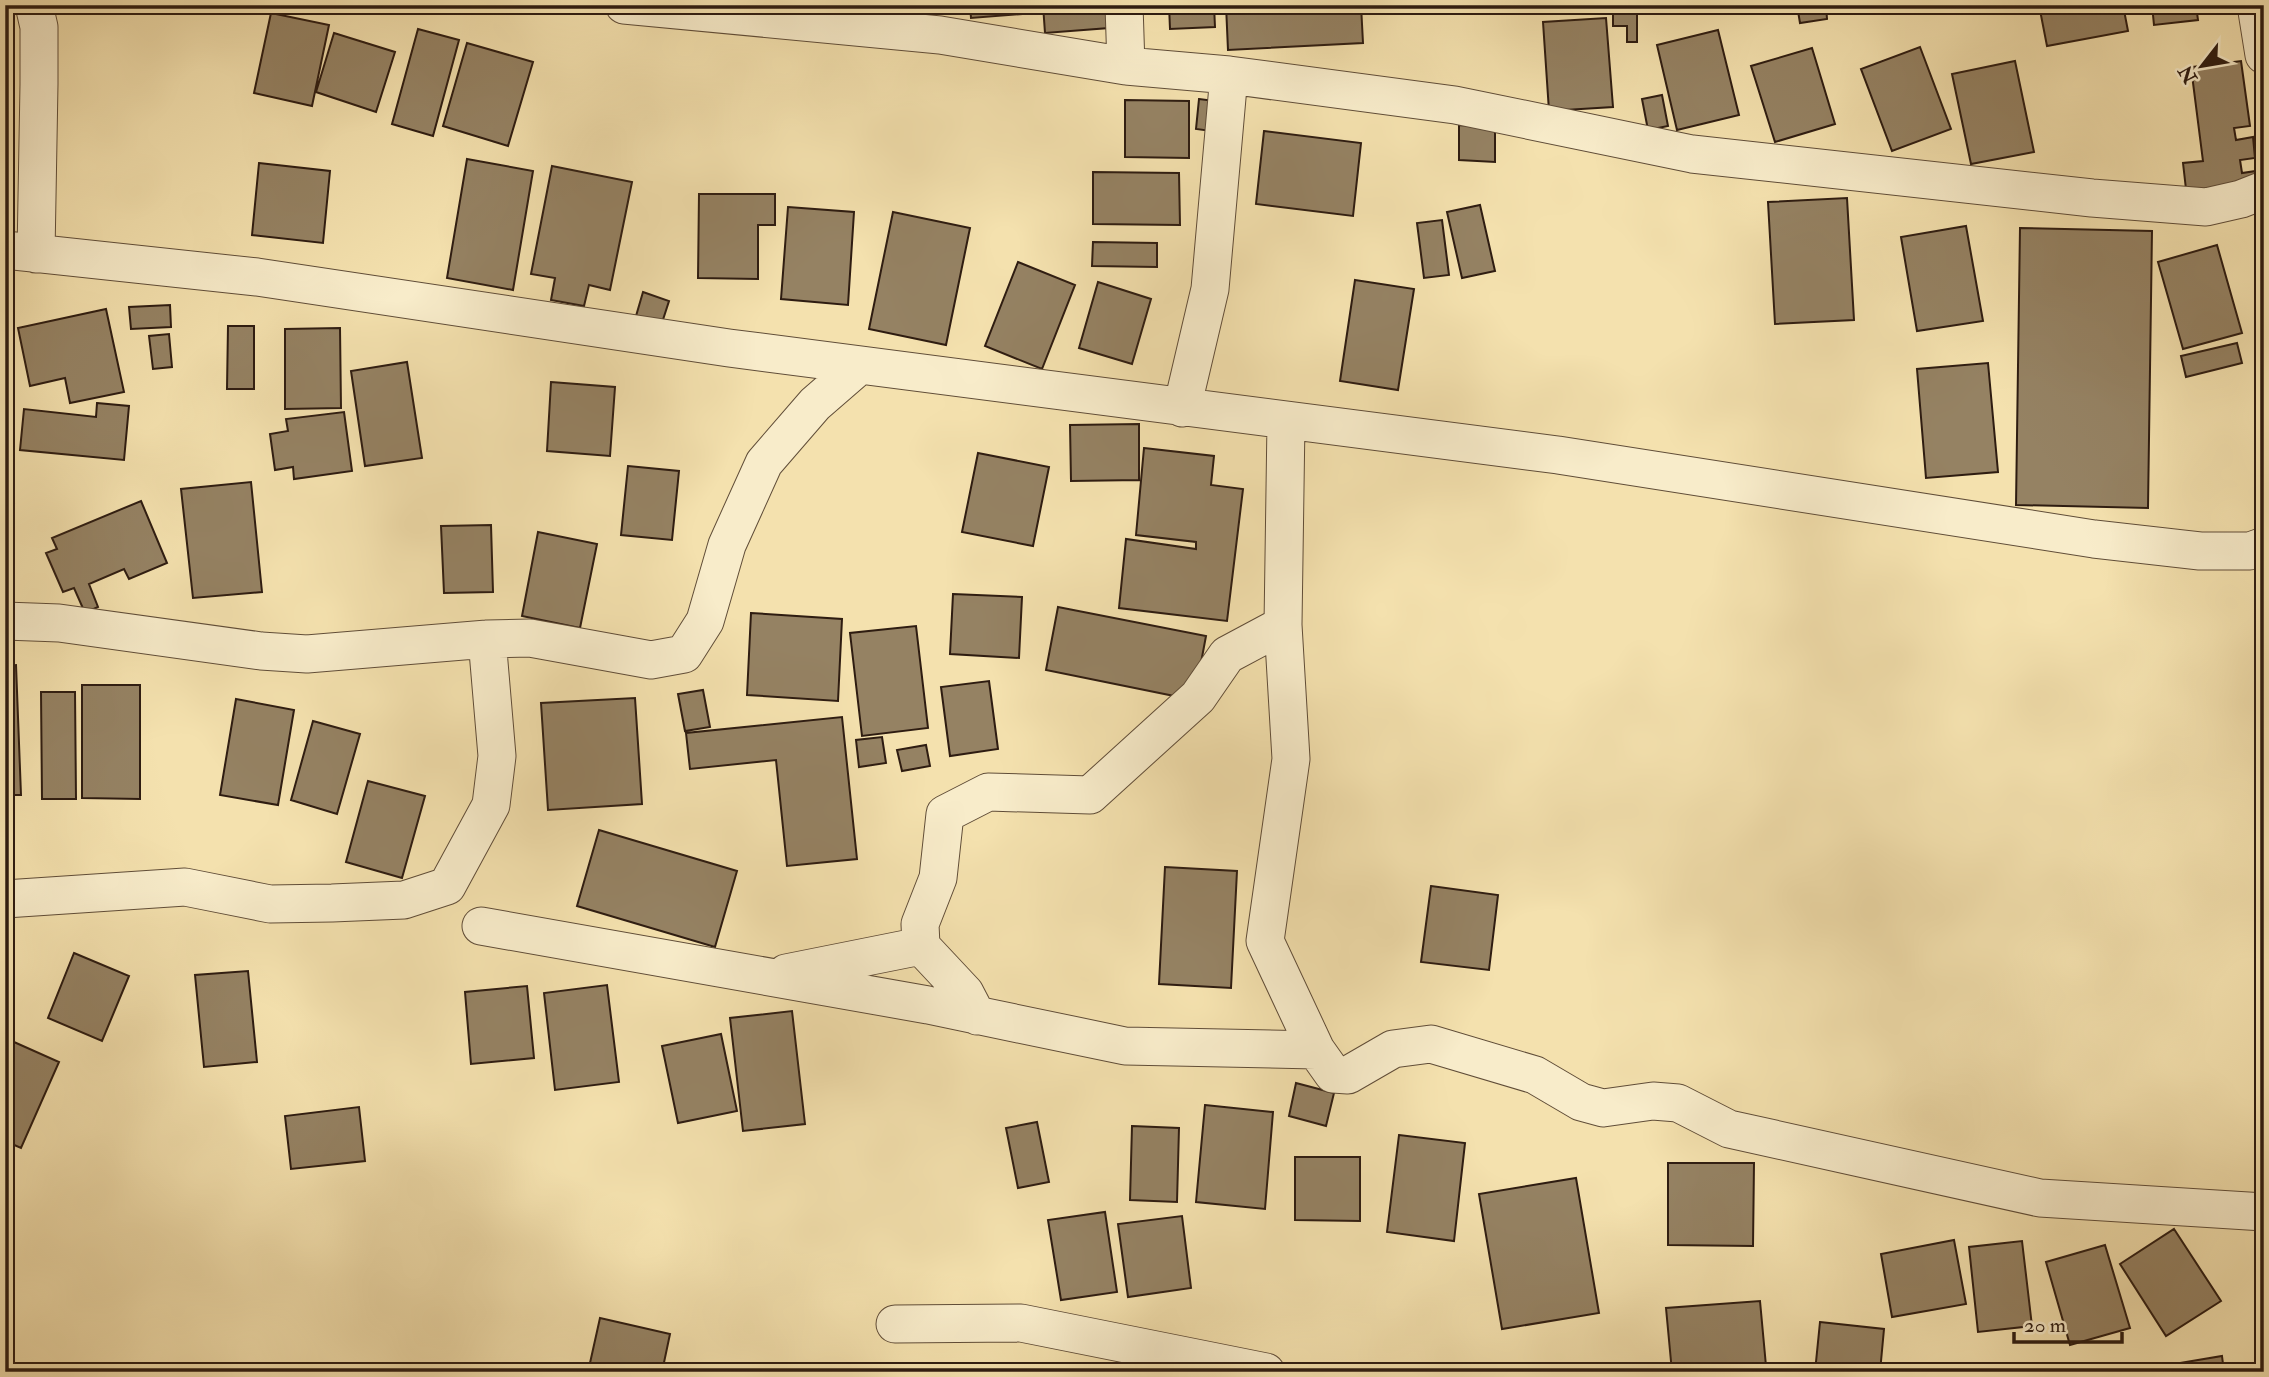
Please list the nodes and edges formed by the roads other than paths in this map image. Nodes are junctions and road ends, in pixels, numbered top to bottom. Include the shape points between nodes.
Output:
1 (34, 5) edge
2 (624, 5) edge
3 (1124, 5) edge
4 (2256, 5) edge
5 (2264, 55) edge
6 (1126, 66) junction
7 (1230, 75) junction
8 (2264, 190) edge
9 (21, 252) edge
10 (860, 365) junction
11 (1182, 408) junction
12 (1286, 421) junction
13 (2264, 546) edge
14 (5, 621) edge
15 (1283, 625) junction
16 (487, 639) junction
17 (5, 899) edge
18 (481, 926) dead end
19 (921, 946) junction
20 (772, 979) junction
21 (977, 1016) junction
22 (1316, 1050) junction
23 (2264, 1212) edge
24 (895, 1324) dead end
25 (1266, 1372) edge

1 - 9 street via 39,84
2 - 6 street via 940,35
3 - 6 street
4 - 5 street
6 - 7 street
7 - 8 street via 1455,105 1692,154 2206,207
7 - 11 street via 1210,289
9 - 10 street via 257,277
10 - 11 street
10 - 16 street via 815,404 764,463 727,545 705,621 684,654 651,660 530,638
11 - 12 street
12 - 13 street via 1558,455 2094,538 2200,551 2250,551
12 - 15 street
14 - 16 street via 59,623 307,654
15 - 19 street via 1227,656 1198,697 1090,795 988,792 945,814 938,878 920,924
15 - 22 street via 1291,759 1265,941
16 - 17 street via 497,756 491,805 447,886 404,900 332,903 270,904 185,887
18 - 20 street
19 - 20 street
19 - 21 street via 965,993
20 - 21 street
21 - 22 street via 1125,1046
22 - 23 street via 1333,1074 1348,1075 1393,1049 1431,1044 1535,1075 1581,1102 1603,1108 1653,1101 1678,1103 1729,1129 2040,1198
24 - 25 street via 1021,1323

